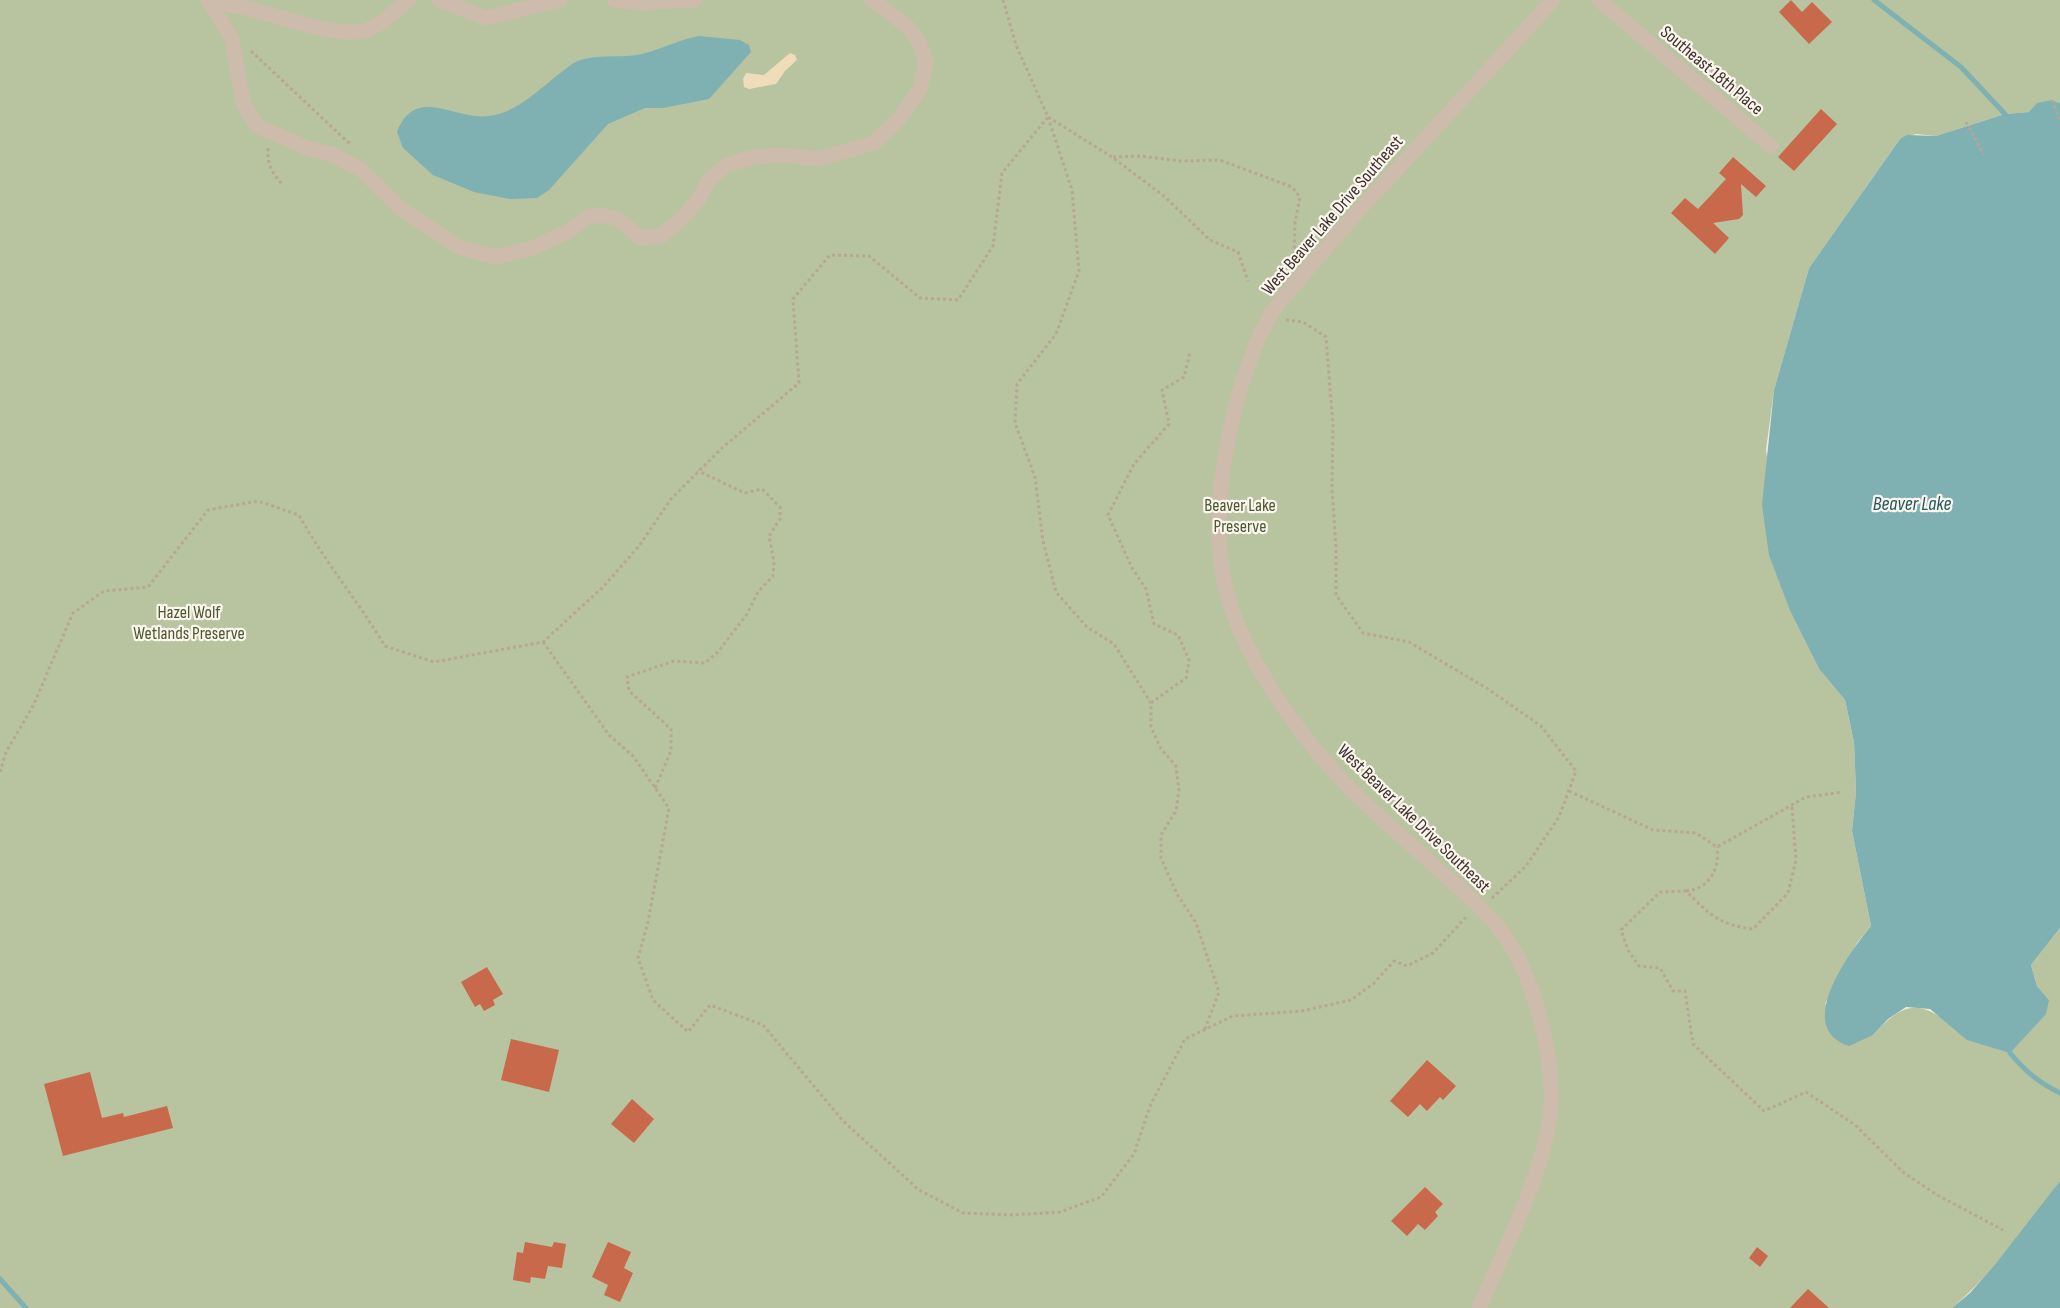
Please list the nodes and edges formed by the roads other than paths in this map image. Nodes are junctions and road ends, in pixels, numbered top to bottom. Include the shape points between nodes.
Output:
1 (409, 0) edge
2 (439, 0) edge
3 (560, 0) edge
4 (614, 0) edge
5 (695, 0) edge
6 (872, 0) edge
7 (1553, 0) edge
8 (1599, 0) edge
9 (209, 1) edge
10 (1772, 146) dead end
11 (1479, 1308) edge

1 - 9 street via 371,29 346,33
2 - 3 street via 486,18
4 - 5 street
6 - 9 street via 906,25 919,42 926,63 920,89 898,120 874,143 818,159 782,155 753,157 726,165 708,181 699,199 681,219 661,236 641,238 619,220 602,215 588,217 533,248 495,257 459,248 401,209 360,169 257,126 243,103 232,39
7 - 11 street, West Beaver Lake Drive Southeast via 1336,236 1268,318 1240,387 1228,440 1221,504 1220,558 1226,589 1237,621 1286,709 1340,779 1494,922 1531,989 1545,1035 1552,1091 1547,1131 1538,1166
8 - 10 street, Southeast 18th Place

